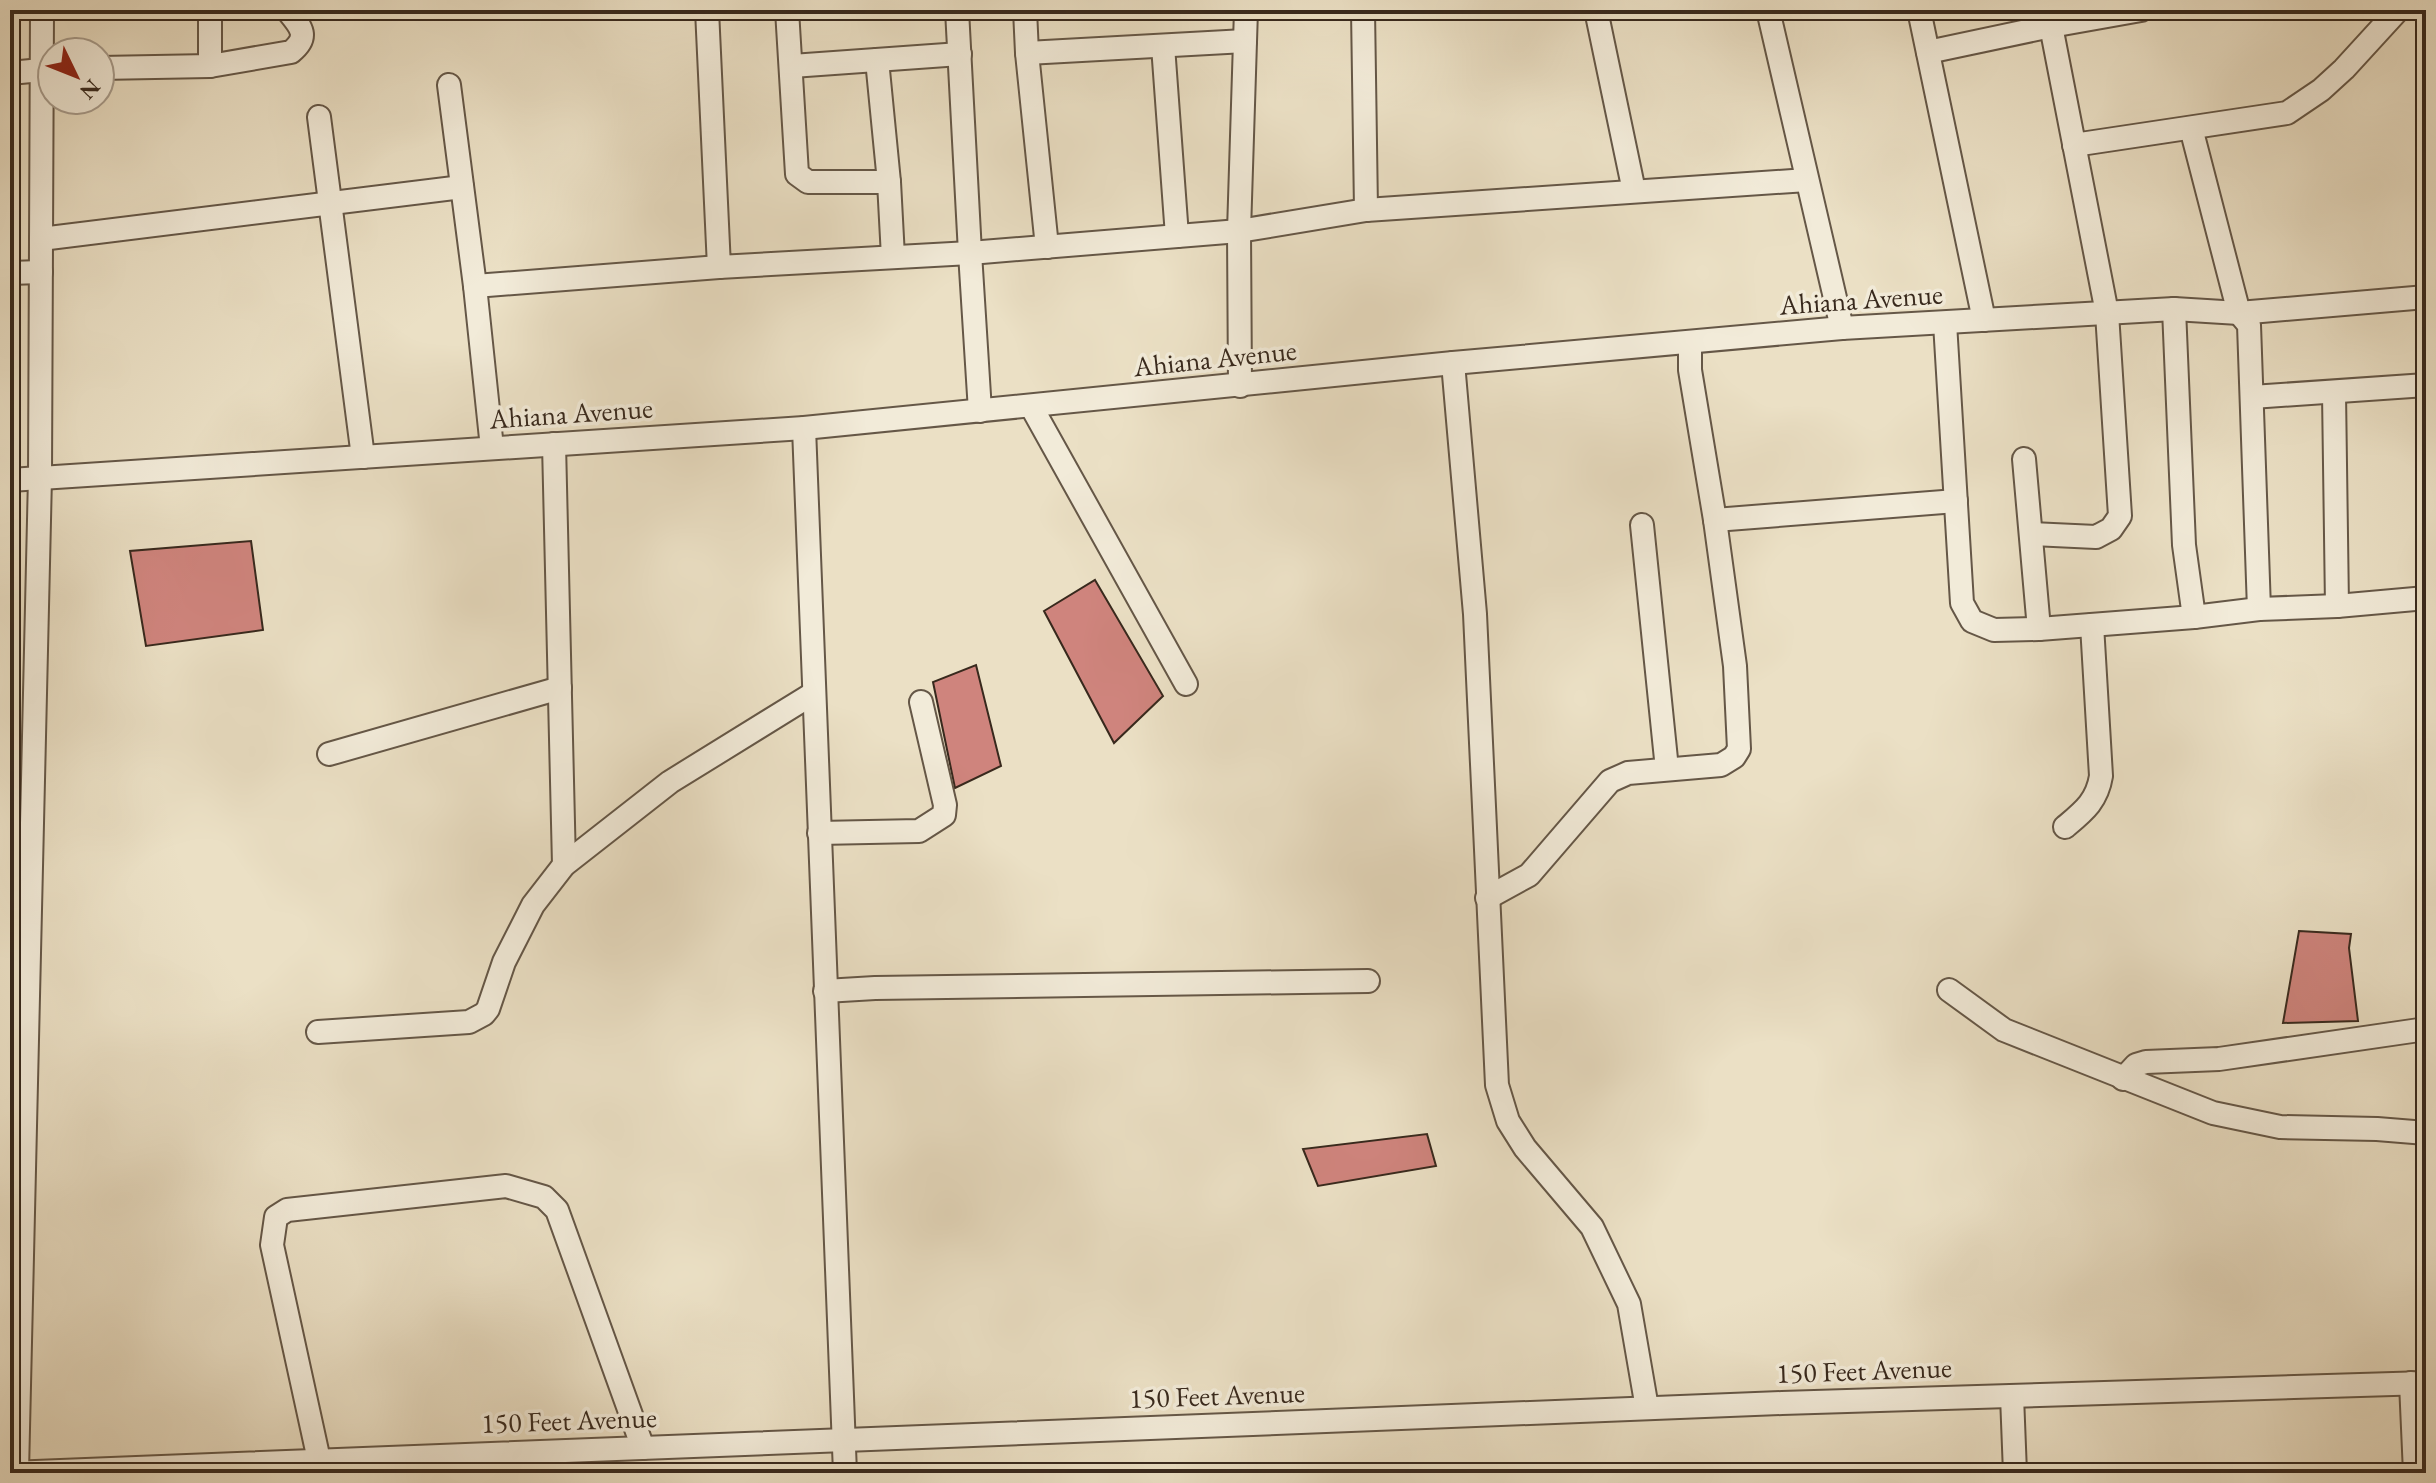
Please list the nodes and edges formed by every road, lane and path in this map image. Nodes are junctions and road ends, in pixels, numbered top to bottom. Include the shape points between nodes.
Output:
1 (42, 10) edge
2 (210, 10) edge
3 (287, 10) edge
4 (707, 10) edge
5 (787, 10) edge
6 (957, 10) edge
7 (1025, 10) edge
8 (1246, 10) edge
9 (1363, 10) edge
10 (1596, 10) edge
11 (1768, 10) edge
12 (1919, 10) edge
13 (2141, 10) edge
14 (2398, 10) edge
15 (2051, 26) junction
16 (44, 36) edge
17 (1245, 41) junction
18 (1163, 46) junction
19 (1928, 52) junction
20 (1027, 53) junction
21 (960, 54) junction
22 (877, 60) junction
23 (210, 66) junction
24 (792, 66) junction
25 (116, 68) edge
26 (36, 71) edge
27 (10, 73) edge
28 (449, 85) dead end
29 (45, 116) edge
30 (319, 117) dead end
31 (2191, 128) junction
32 (2074, 145) junction
33 (1807, 180) junction
34 (889, 182) junction
35 (462, 187) junction
36 (1634, 191) junction
37 (330, 203) junction
38 (1366, 210) junction
39 (1239, 231) junction
40 (1177, 236) junction
41 (41, 239) junction
42 (1047, 247) junction
43 (970, 253) junction
44 (893, 257) junction
45 (719, 267) junction
46 (41, 272) junction
47 (10, 273) edge
48 (475, 286) junction
49 (2426, 297) edge
50 (2174, 309) junction
51 (2107, 313) junction
52 (2239, 313) junction
53 (1984, 320) junction
54 (1945, 323) junction
55 (1842, 328) junction
56 (1690, 343) junction
57 (1453, 363) junction
58 (2426, 385) edge
59 (1240, 386) junction
60 (2334, 393) junction
61 (2252, 397) junction
62 (1031, 406) junction
63 (980, 411) junction
64 (804, 428) junction
65 (554, 444) junction
66 (492, 448) junction
67 (363, 457) junction
68 (2024, 459) dead end
69 (40, 477) junction
70 (10, 480) edge
71 (1956, 501) junction
72 (1715, 520) junction
73 (1642, 525) dead end
74 (2031, 534) junction
75 (2426, 598) edge
76 (2337, 606) junction
77 (2259, 609) junction
78 (2194, 617) junction
79 (2092, 625) junction
80 (2039, 629) junction
81 (1186, 684) dead end
82 (560, 688) junction
83 (814, 693) junction
84 (921, 702) dead end
85 (329, 754) dead end
86 (1667, 769) junction
87 (2065, 827) dead end
88 (819, 833) junction
89 (564, 865) junction
90 (1487, 898) junction
91 (1368, 981) dead end
92 (1949, 990) dead end
93 (825, 991) junction
94 (2426, 1029) edge
95 (318, 1032) dead end
96 (2123, 1079) junction
97 (2426, 1133) edge
98 (2418, 1383) edge
99 (2012, 1396) junction
100 (1647, 1408) junction
101 (843, 1440) junction
102 (643, 1448) junction
103 (319, 1460) junction
104 (255, 1468) edge
105 (17, 1472) edge
106 (10, 1473) edge
107 (845, 1473) edge
108 (2015, 1473) edge
109 (2415, 1473) edge

1 - 16 street
2 - 23 street
3 - 23 street via 301,27 299,46 291,52
4 - 45 street
5 - 24 street
6 - 21 street
7 - 20 street
8 - 17 street
9 - 38 street
10 - 36 street
11 - 33 street
12 - 19 street
13 - 15 street
14 - 31 street via 2333,80 2287,113
15 - 19 street
15 - 32 street
17 - 18 street
17 - 39 street
18 - 20 street
18 - 40 street
19 - 53 street
20 - 42 street
21 - 22 street
21 - 43 street
22 - 24 street
22 - 34 street
23 - 25 street
24 - 34 street via 799,178
26 - 27 street
28 - 35 street
29 - 41 street
30 - 37 street
31 - 32 street
31 - 52 street
32 - 51 street
33 - 36 street
33 - 55 street
34 - 44 street
35 - 37 street
35 - 48 street
36 - 38 street
37 - 41 street
37 - 67 street
38 - 39 street
39 - 40 street
39 - 59 street
40 - 42 street
41 - 46 street
42 - 43 street
43 - 44 street
43 - 63 street
44 - 45 street
45 - 48 street
46 - 47 street
46 - 69 street
48 - 66 street
49 - 52 street, Ahiana Avenue
50 - 51 street, Ahiana Avenue
50 - 52 street, Ahiana Avenue
50 - 78 street via 2184,545
51 - 53 street, Ahiana Avenue
51 - 74 street via 2120,516 2096,537
52 - 61 street via 2249,325
53 - 54 street, Ahiana Avenue
54 - 55 street, Ahiana Avenue
54 - 71 street
55 - 56 street, Ahiana Avenue
56 - 57 street, Ahiana Avenue
56 - 72 street
57 - 59 street, Ahiana Avenue
57 - 90 street via 1475,614
58 - 60 street
59 - 62 street, Ahiana Avenue
60 - 61 street
60 - 76 street
61 - 77 street
62 - 63 street, Ahiana Avenue
62 - 81 street
63 - 64 street, Ahiana Avenue
64 - 65 street, Ahiana Avenue
64 - 83 street
65 - 66 street, Ahiana Avenue
65 - 82 street
66 - 67 street, Ahiana Avenue
67 - 69 street, Ahiana Avenue
68 - 74 street
69 - 70 street, Ahiana Avenue
69 - 105 street
71 - 72 street
71 - 80 street via 1962,603 1972,621 1994,630
72 - 86 street via 1735,666 1739,749 1721,765
73 - 86 street
74 - 80 street
75 - 76 street
76 - 77 street
77 - 78 street
78 - 79 street
79 - 80 street
79 - 87 street via 2101,776 2098,793
82 - 85 street
82 - 89 street
83 - 88 street
83 - 89 street via 670,782
84 - 88 street via 944,815 919,831
86 - 90 street via 1628,773 1610,781 1529,875
88 - 93 street
89 - 95 street via 533,905 484,1014 469,1022
90 - 100 street via 1497,1085 1504,1109 1525,1148 1592,1227 1629,1304
91 - 93 street
92 - 96 street via 2004,1030
93 - 101 street
94 - 96 street via 2219,1059 2146,1062
96 - 97 street via 2213,1113 2280,1127
98 - 99 street, 150 Feet Avenue
98 - 109 street
99 - 100 street, 150 Feet Avenue
99 - 108 street
100 - 101 street, 150 Feet Avenue
101 - 102 street, 150 Feet Avenue
101 - 107 street
102 - 103 street, 150 Feet Avenue
102 - 103 street via 557,1210 544,1197 506,1186 287,1210 276,1217 272,1245
103 - 104 street, 150 Feet Avenue
104 - 105 street, 150 Feet Avenue
105 - 106 street, 150 Feet Avenue

